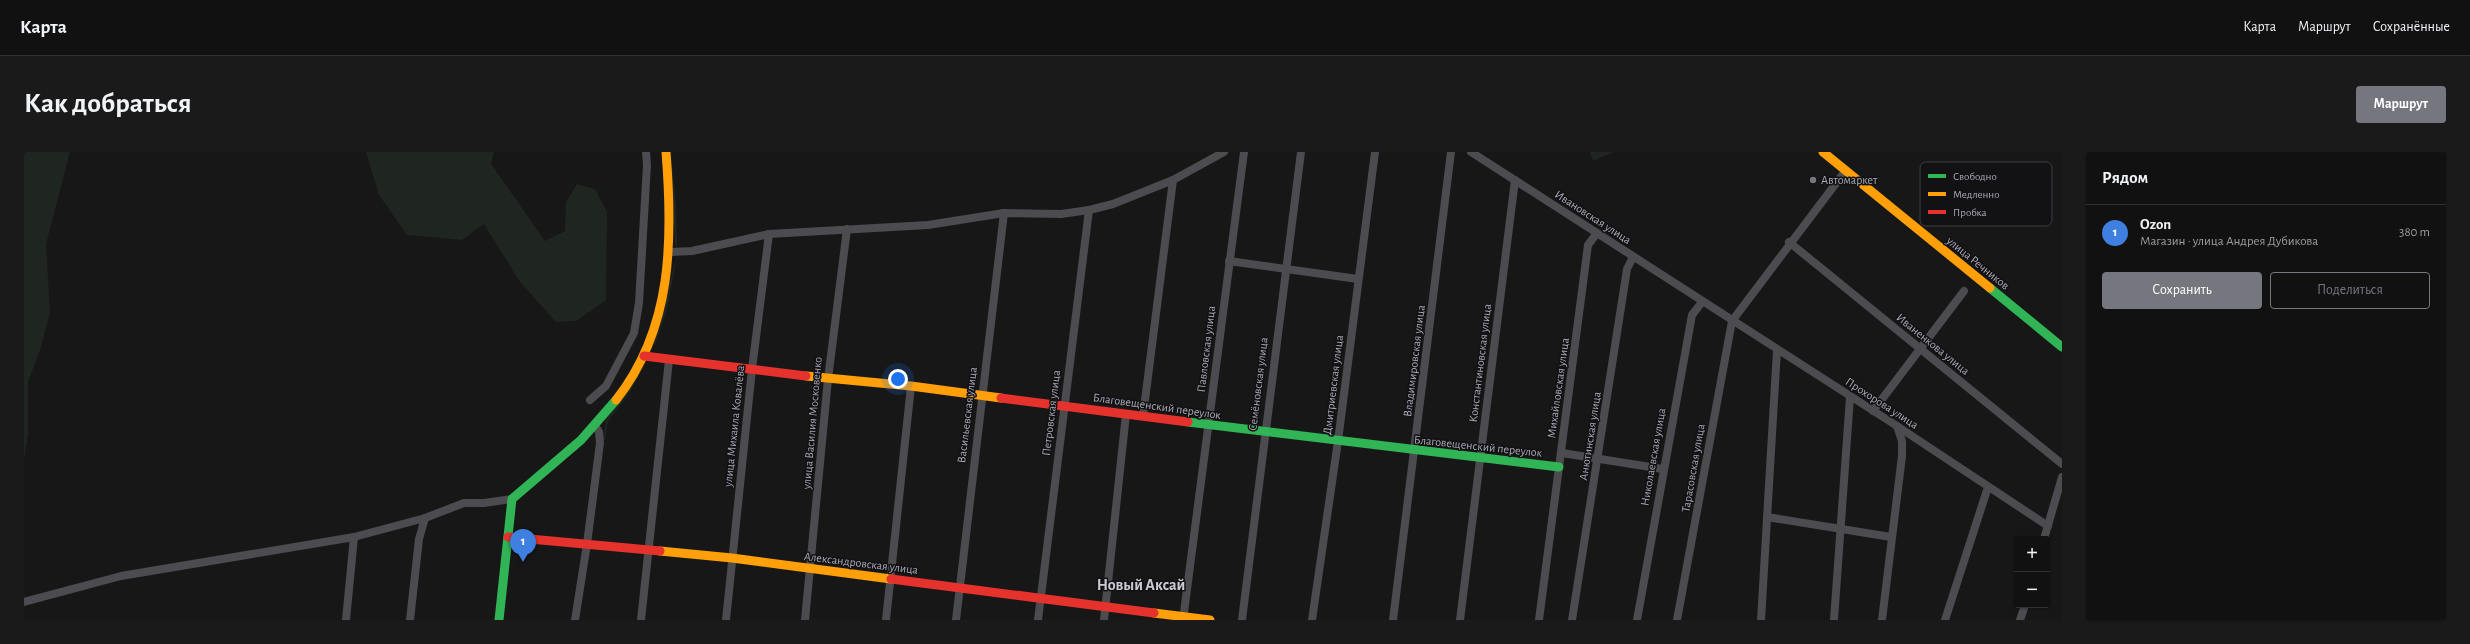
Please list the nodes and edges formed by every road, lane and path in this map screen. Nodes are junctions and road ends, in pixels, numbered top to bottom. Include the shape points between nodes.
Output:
1 (646, 152) edge
2 (666, 152) edge
3 (1224, 152) edge
4 (1244, 152) edge
5 (1300, 152) edge
6 (1375, 152) edge
7 (1452, 152) edge
8 (1471, 152) edge
9 (1823, 152) edge
10 (1846, 170) junction
11 (1173, 180) junction
12 (1515, 180) junction
13 (1089, 210) junction
14 (1004, 213) junction
15 (847, 229) junction
16 (1597, 233) junction
17 (769, 234) junction
18 (1790, 242) junction
19 (671, 252) junction
20 (1633, 257) junction
21 (1229, 261) junction
22 (1286, 269) junction
23 (1358, 279) junction
24 (1964, 291) dead end
25 (1702, 302) junction
26 (1732, 320) junction
27 (2062, 348) edge
28 (1778, 350) junction
29 (1920, 350) junction
30 (644, 356) junction
31 (669, 360) junction
32 (752, 369) junction
33 (828, 379) junction
34 (911, 386) junction
35 (981, 396) junction
36 (1850, 397) junction
37 (590, 400) dead end
38 (1064, 405) junction
39 (1873, 411) junction
40 (1126, 414) junction
41 (1143, 416) junction
42 (595, 425) junction
43 (1209, 425) junction
44 (1897, 426) junction
45 (1264, 432) junction
46 (1338, 441) junction
47 (1415, 452) junction
48 (1562, 453) junction
49 (1480, 459) junction
50 (1598, 459) junction
51 (2062, 464) edge
52 (1559, 467) junction
53 (1663, 469) junction
54 (2062, 477) edge
55 (1988, 487) junction
56 (512, 499) junction
57 (1767, 517) junction
58 (425, 518) junction
59 (2048, 526) junction
60 (1840, 529) junction
61 (508, 536) junction
62 (2045, 536) edge
63 (354, 537) junction
64 (1891, 537) junction
65 (587, 544) junction
66 (649, 550) junction
67 (732, 558) junction
68 (811, 569) junction
69 (890, 578) junction
70 (960, 587) junction
71 (1041, 599) junction
72 (24, 602) edge
73 (1106, 608) junction
74 (2024, 608) edge
75 (1183, 618) edge
76 (346, 620) edge
77 (410, 620) edge
78 (499, 620) edge
79 (575, 620) edge
80 (641, 620) edge
81 (726, 620) edge
82 (805, 620) edge
83 (886, 620) edge
84 (956, 620) edge
85 (1038, 620) edge
86 (1104, 620) edge
87 (1210, 620) edge
88 (1242, 620) edge
89 (1312, 620) edge
90 (1393, 620) edge
91 (1460, 620) edge
92 (1540, 620) edge
93 (1572, 620) edge
94 (1637, 620) edge
95 (1677, 620) edge
96 (1761, 620) edge
97 (1834, 620) edge
98 (1882, 620) edge
99 (1945, 620) edge
100 (2020, 620) edge

1 - 37 street via 642,256 634,333 606,386
2 - 19 street
3 - 11 street
4 - 21 street, Павловская улица
5 - 22 street, Семёновская улица
6 - 23 street, Дмитриевская улица
7 - 47 street, Владимировская улица
8 - 12 street, Ивановская улица
9 - 10 street, улица Речников
10 - 18 street
10 - 27 street, улица Речников
11 - 13 street via 1114,204
11 - 41 street
12 - 16 street, Ивановская улица
12 - 49 street, Константиновская улица
13 - 14 street via 1061,214
13 - 38 street, Петровская улица
14 - 15 street via 928,225
14 - 35 street, Васильевская улица
15 - 17 street
15 - 33 street, улица Василия Московенко
16 - 20 street, Ивановская улица
16 - 48 street, Михайловская улица via 1588,244
17 - 19 street via 692,251
17 - 32 street, улица Михаила Ковалёва
18 - 26 street
18 - 29 street, Иваненкова улица
19 - 30 street via 663,304
20 - 25 street, Ивановская улица
20 - 50 street, Анютинская улица via 1627,270
21 - 22 street
21 - 43 street, Павловская улица
22 - 23 street
22 - 45 street, Семёновская улица
23 - 46 street, Дмитриевская улица
24 - 29 street
25 - 26 street, Прохорова улица
25 - 53 street, Николаевская улица via 1692,315
26 - 28 street, Прохорова улица
26 - 95 street, Тарасовская улица
28 - 36 street, Прохорова улица
28 - 57 street
29 - 39 street
29 - 51 street, Иваненкова улица
30 - 31 street, Благовещенский переулок
30 - 42 street via 626,388
31 - 32 street, Благовещенский переулок
31 - 66 street
32 - 33 street, Благовещенский переулок
32 - 67 street, улица Михаила Ковалёва
33 - 34 street, Благовещенский переулок
33 - 68 street, улица Василия Московенко
34 - 35 street, Благовещенский переулок
34 - 69 street
35 - 38 street, Благовещенский переулок
35 - 70 street, Васильевская улица
36 - 39 street, Прохорова улица
36 - 60 street
38 - 40 street, Благовещенский переулок
38 - 71 street, Петровская улица
39 - 44 street, Прохорова улица
40 - 41 street, Благовещенский переулок
40 - 73 street
41 - 43 street, Благовещенский переулок
42 - 56 street
42 - 65 street via 600,443
43 - 45 street, Благовещенский переулок
43 - 75 street, Павловская улица
44 - 55 street, Прохорова улица
44 - 64 street via 1902,441 1902,456
45 - 46 street, Благовещенский переулок
45 - 88 street, Семёновская улица
46 - 47 street, Благовещенский переулок
46 - 89 street, Дмитриевская улица
47 - 49 street, Благовещенский переулок
47 - 90 street, Владимировская улица
48 - 50 street
48 - 52 street, Михайловская улица
49 - 52 street, Благовещенский переулок
49 - 91 street, Константиновская улица
50 - 53 street
50 - 93 street, Анютинская улица
52 - 92 street, Михайловская улица
53 - 94 street, Николаевская улица
54 - 59 street
55 - 59 street, Прохорова улица
55 - 99 street
56 - 58 street via 464,504
56 - 61 street
57 - 60 street
57 - 96 street
58 - 63 street
58 - 77 street via 419,539
59 - 62 street
60 - 64 street
60 - 97 street
61 - 65 street, Александровская улица
61 - 78 street
63 - 72 street via 121,576
63 - 76 street
64 - 98 street
65 - 66 street, Александровская улица
65 - 79 street
66 - 67 street, Александровская улица
66 - 80 street
67 - 68 street, Александровская улица
67 - 81 street, улица Михаила Ковалёва
68 - 69 street, Александровская улица
68 - 82 street, улица Василия Московенко
69 - 70 street, Александровская улица
69 - 83 street
70 - 71 street, Александровская улица
70 - 84 street, Васильевская улица
71 - 73 street, Александровская улица
71 - 85 street, Петровская улица
73 - 75 street, Александровская улица
73 - 86 street
74 - 100 street
75 - 87 street, Александровская улица

